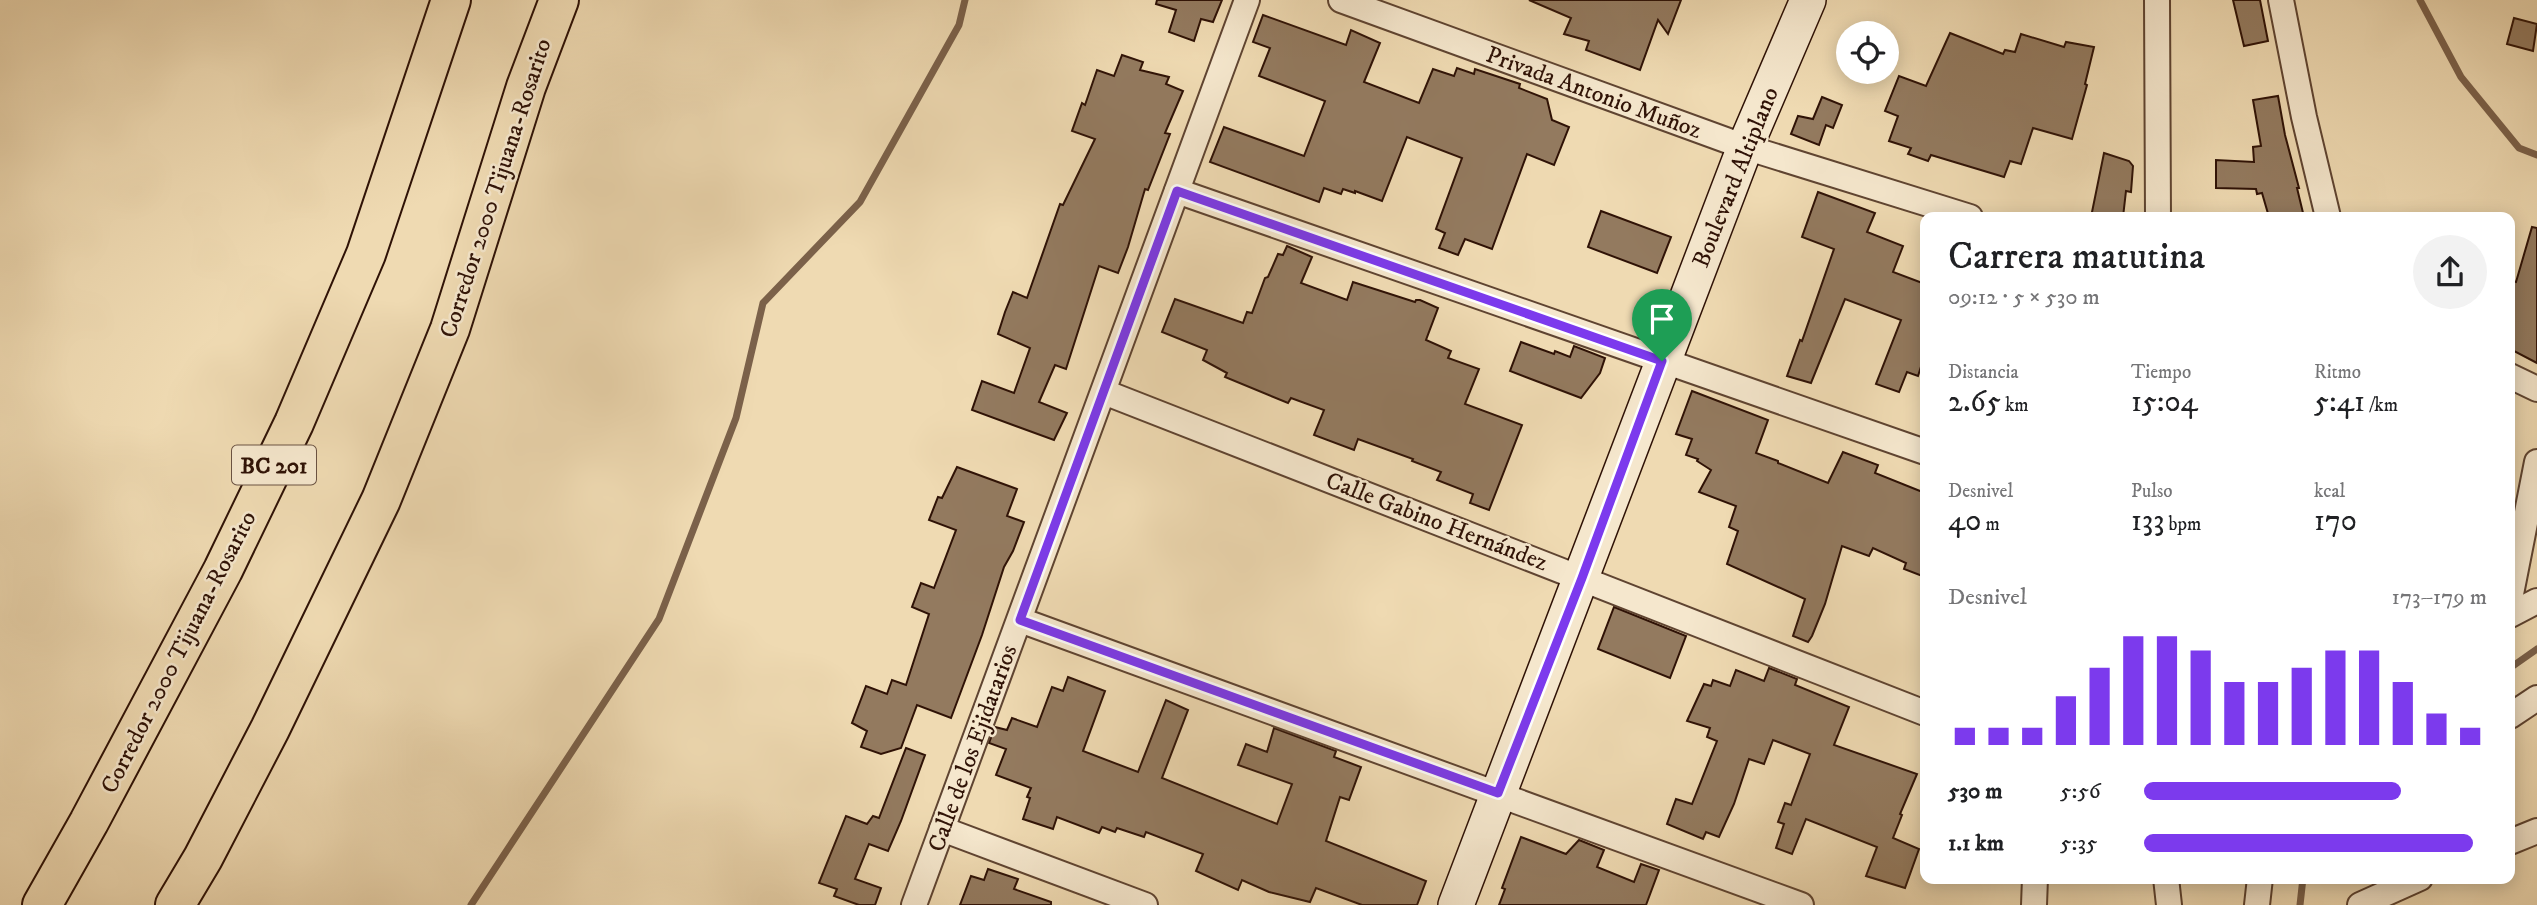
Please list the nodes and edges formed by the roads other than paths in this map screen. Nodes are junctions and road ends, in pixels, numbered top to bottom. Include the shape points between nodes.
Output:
1 (450, 0) edge
2 (559, 0) edge
3 (1247, 0) edge
4 (1341, 0) edge
5 (1808, 0) edge
6 (2157, 0) edge
7 (2281, 0) edge
8 (1745, 147) junction
9 (1177, 191) junction
10 (1954, 212) edge
11 (2158, 212) edge
12 (2327, 212) edge
13 (1662, 361) junction
14 (2515, 378) edge
15 (2537, 389) edge
16 (1104, 392) junction
17 (1920, 450) edge
18 (2537, 462) edge
19 (2515, 574) edge
20 (1582, 578) junction
21 (2537, 601) edge
22 (2515, 612) edge
23 (1020, 620) junction
24 (2537, 698) edge
25 (1920, 711) edge
26 (2515, 713) edge
27 (1498, 793) junction
28 (942, 829) junction
29 (2537, 831) edge
30 (2515, 840) edge
31 (2035, 884) edge
32 (2167, 884) edge
33 (2260, 884) edge
34 (2407, 884) edge
35 (41, 905) edge
36 (175, 905) edge
37 (914, 905) edge
38 (1145, 905) edge
39 (1456, 905) edge
40 (1801, 905) edge
41 (2034, 905) edge
42 (2169, 905) edge
43 (2258, 905) edge
44 (2360, 905) edge

1 - 35 highway, Corredor 2000 Tijuana-Rosarito / BC 201 via 366,254 294,423 223,570
2 - 36 highway, Corredor 2000 Tijuana-Rosarito via 526,87 450,329 381,500 264,741
3 - 9 street, Calle de los Ejidatarios
4 - 8 street, Privada Antonio Muñoz
5 - 8 street, Boulevard Altiplano
6 - 11 street
7 - 12 street
8 - 10 street, Privada Antonio Muñoz
8 - 13 street, Boulevard Altiplano
9 - 13 street
9 - 16 street, Calle de los Ejidatarios
13 - 17 street
13 - 20 street, Boulevard Altiplano
14 - 15 street
16 - 20 street, Calle Gabino Hernández
16 - 23 street, Calle de los Ejidatarios
18 - 19 street
20 - 25 street, Calle Gabino Hernández
20 - 27 street, Boulevard Altiplano
21 - 22 street
23 - 27 street
23 - 28 street, Calle de los Ejidatarios
24 - 26 street
27 - 39 street, Boulevard Altiplano
27 - 40 street
28 - 37 street, Calle de los Ejidatarios
28 - 38 street
29 - 30 street
31 - 41 street
32 - 42 street
33 - 43 street
34 - 44 street

